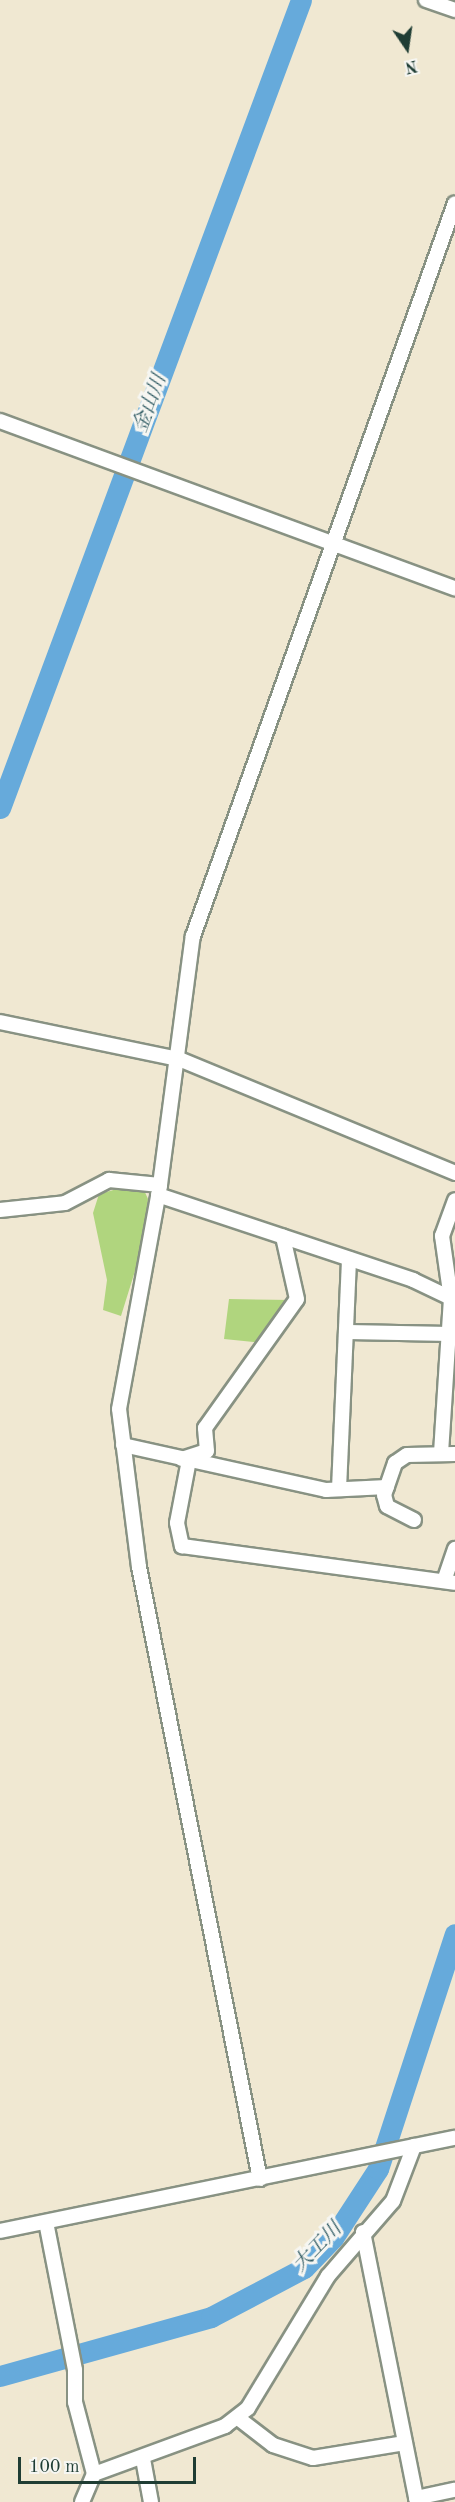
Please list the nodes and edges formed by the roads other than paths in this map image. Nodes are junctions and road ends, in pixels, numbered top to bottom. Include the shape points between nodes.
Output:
1 (426, 0) edge
2 (455, 10) edge
3 (455, 202) edge
4 (0, 421) edge
5 (329, 543) junction
6 (455, 588) edge
7 (0, 1022) edge
8 (179, 1059) junction
9 (455, 1173) edge
10 (159, 1190) junction
11 (455, 1200) edge
12 (0, 1210) edge
13 (283, 1237) junction
14 (349, 1259) junction
15 (454, 1296) edge
16 (348, 1332) junction
17 (450, 1334) junction
18 (123, 1445) junction
19 (448, 1454) edge
20 (186, 1459) junction
21 (387, 1487) junction
22 (339, 1489) junction
23 (414, 1520) dead end
24 (455, 1548) edge
25 (449, 1582) edge
26 (455, 2138) edge
27 (414, 2146) junction
28 (260, 2179) junction
29 (46, 2222) junction
30 (0, 2231) edge
31 (363, 2232) junction
32 (238, 2418) junction
33 (405, 2443) junction
34 (143, 2459) junction
35 (94, 2474) junction
36 (455, 2490) edge
37 (417, 2500) edge
38 (82, 2502) edge
39 (152, 2502) edge

1 - 2 street
3 - 5 street
4 - 5 street
5 - 6 street
5 - 8 street via 193,936
7 - 8 street
8 - 9 street
8 - 10 street
10 - 12 street via 109,1180 65,1203
10 - 13 street
10 - 18 street via 124,1366 119,1409
11 - 15 street via 442,1236
13 - 14 street
13 - 20 street via 297,1299 205,1428 207,1451
14 - 15 street
14 - 16 street
15 - 17 street
16 - 17 street
16 - 22 street
17 - 19 street
18 - 20 street
18 - 28 street via 139,1567
19 - 21 street via 399,1458
20 - 22 street
20 - 25 street via 177,1522 182,1545
21 - 22 street
21 - 23 street via 387,1506
24 - 25 street
26 - 27 street
27 - 28 street
27 - 31 street via 393,2201 381,2221
28 - 29 street
29 - 30 street
29 - 35 street via 75,2370 75,2402
31 - 32 street via 328,2276 275,2370
31 - 33 street
32 - 33 street via 273,2445 313,2458
32 - 34 street
33 - 37 street
34 - 35 street
34 - 39 street
35 - 38 street
36 - 37 street

